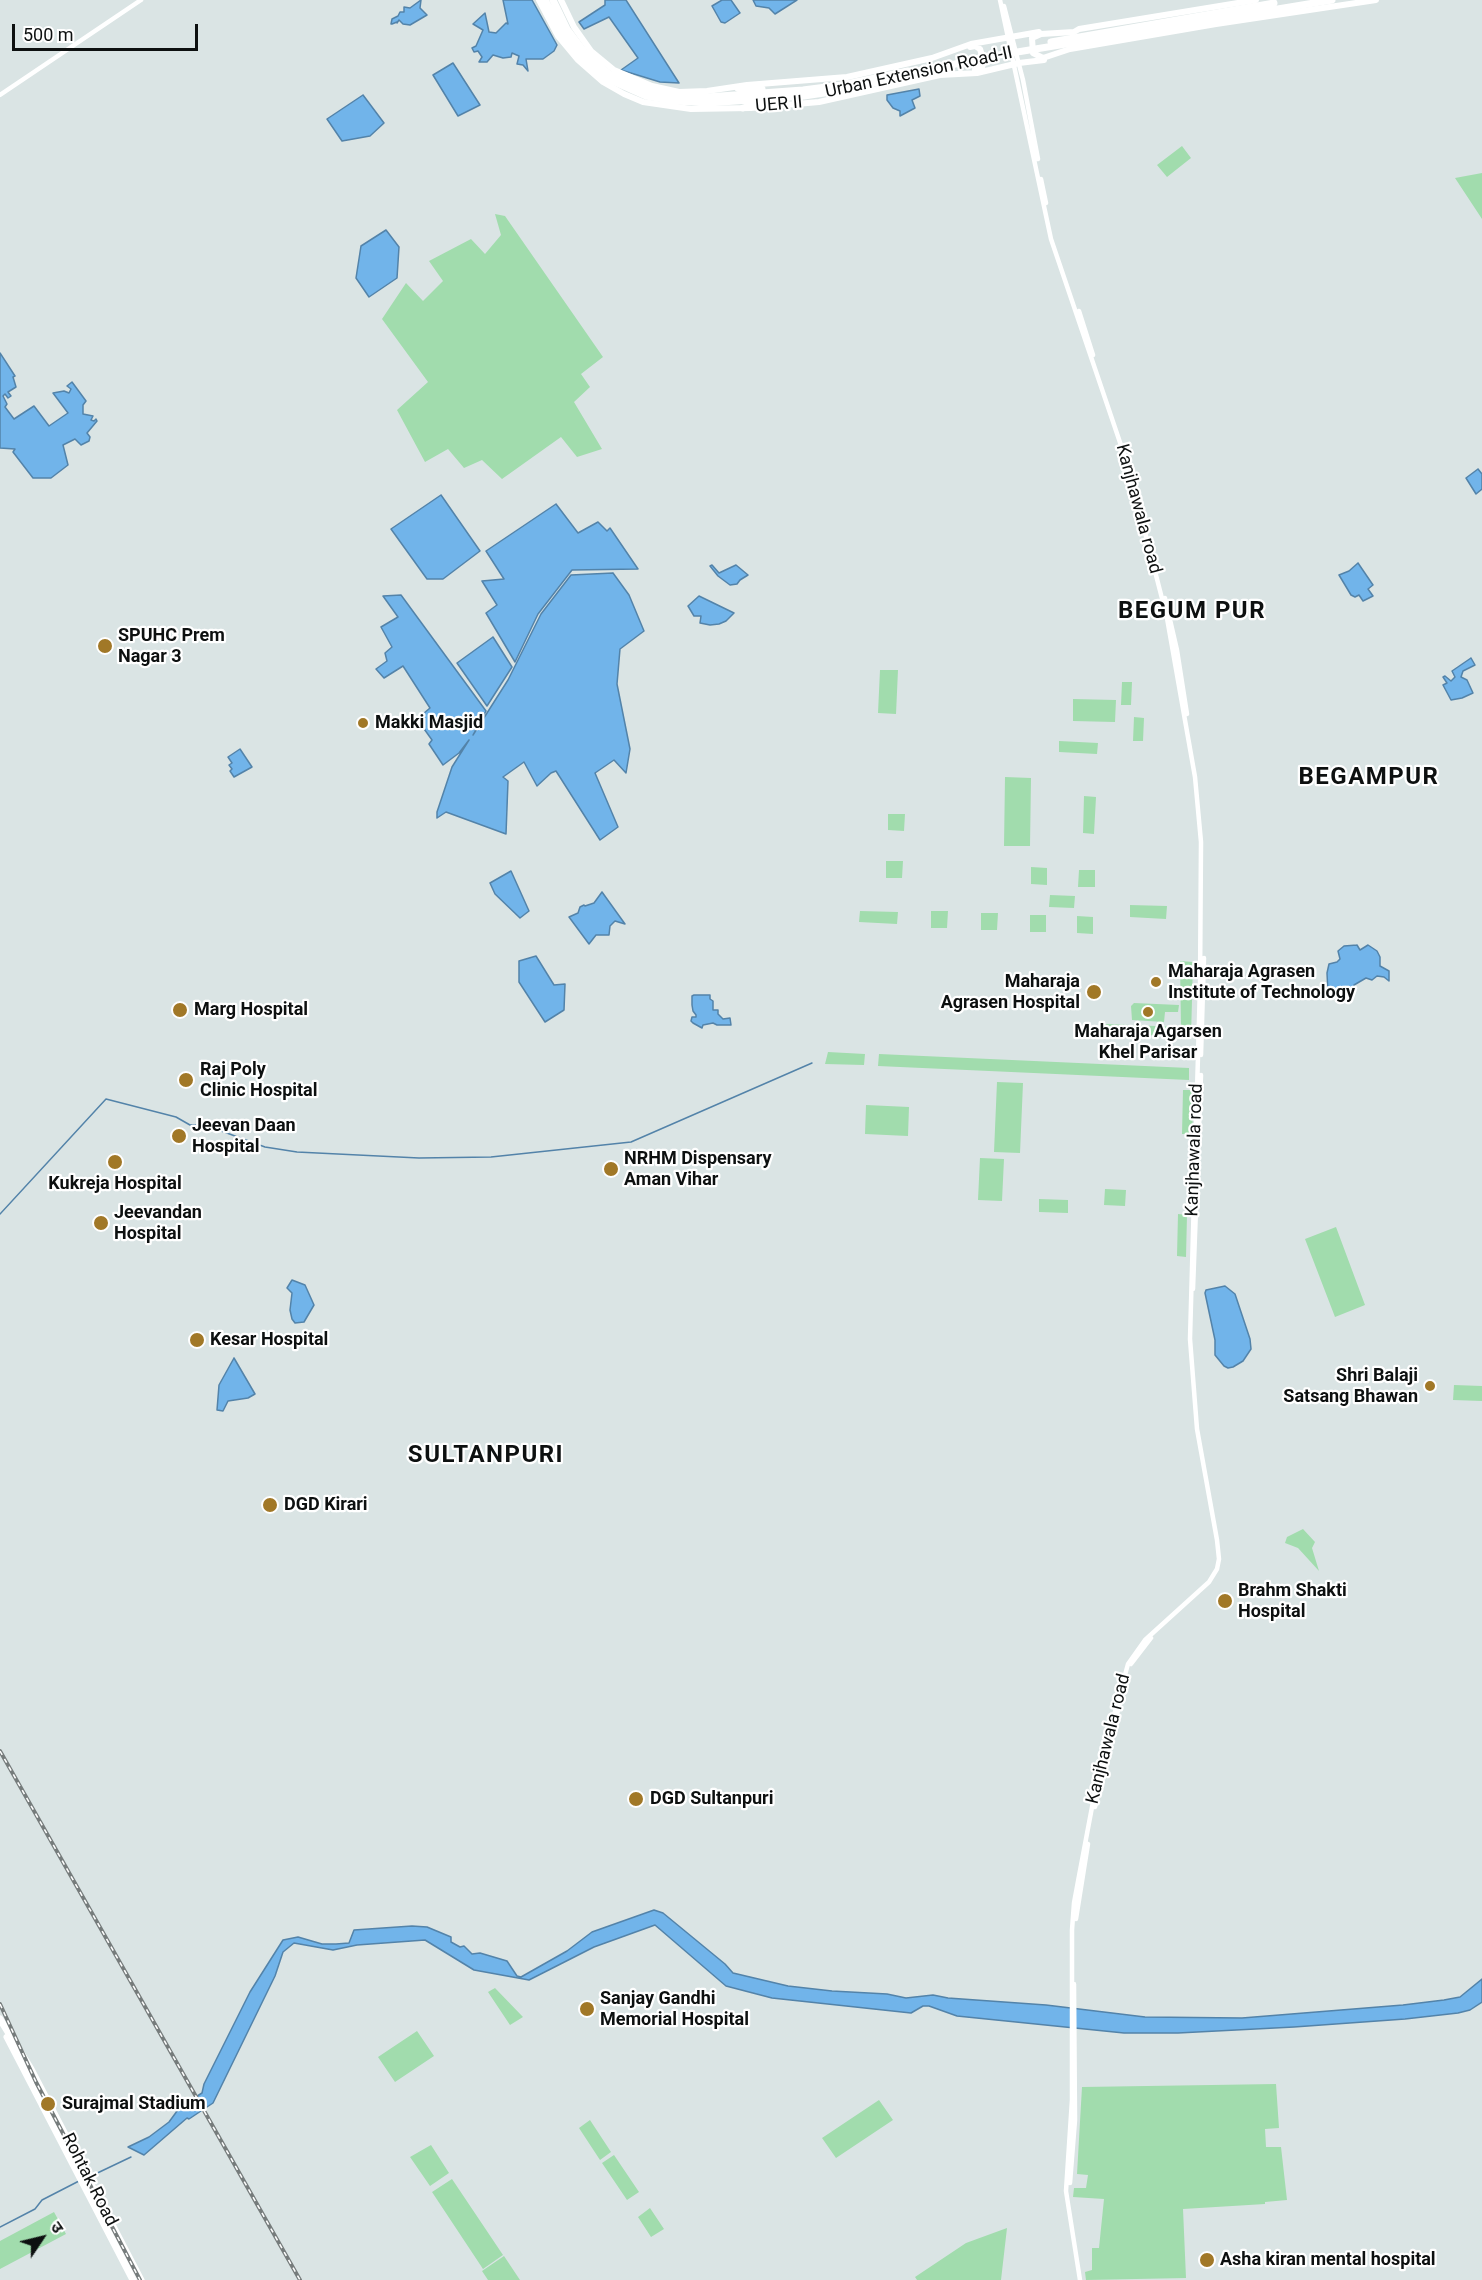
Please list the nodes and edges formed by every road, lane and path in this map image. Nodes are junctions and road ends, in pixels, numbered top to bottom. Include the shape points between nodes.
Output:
1 (141, 0) edge
2 (538, 0) edge
3 (545, 0) edge
4 (553, 0) edge
5 (561, 0) edge
6 (1001, 0) edge
7 (1256, 0) edge
8 (1298, 0) edge
9 (1329, 0) edge
10 (1376, 0) edge
11 (1361, 1) edge
12 (1079, 29) junction
13 (1133, 30) junction
14 (1010, 37) junction
15 (1078, 49) junction
16 (932, 58) junction
17 (1016, 64) junction
18 (940, 75) junction
19 (738, 88) junction
20 (803, 93) junction
21 (0, 95) edge
22 (678, 97) junction
23 (743, 108) junction
24 (0, 2023) edge
25 (90, 2191) junction
26 (133, 2280) edge
27 (141, 2280) edge
28 (1082, 2280) edge

1 - 21 main road
2 - 23 main road, UER II via 558,36 578,60 624,94 654,104 691,109
3 - 22 highway, Urban Extension Road-II via 561,33 606,78 646,96
4 - 22 highway, Urban Extension Road-II via 567,29 586,54 609,74 649,91
5 - 22 main road, UER II via 591,51 614,70
6 - 14 main road, Kanjhawala road
7 - 12 main road
8 - 13 highway, Urban Extension Road-II
9 - 13 highway, Urban Extension Road-II
10 - 11 main road
11 - 15 main road
12 - 14 main road, UER II
12 - 15 main road via 1041,34 1031,42 1033,53 1042,58
13 - 20 highway, Urban Extension Road-II via 981,54 861,84
14 - 16 main road, UER II via 971,44
14 - 17 main road, Kanjhawala road
15 - 17 main road, UER II via 1040,62
16 - 18 main road via 972,46 980,49 984,62 979,69
16 - 19 main road, UER II via 847,77
17 - 18 main road, UER II via 977,73
17 - 28 main road, Kanjhawala road via 1052,233 1131,465 1170,618 1202,814 1204,984 1192,1340 1199,1423 1221,1558 1212,1584 1145,1644 1132,1662 1104,1766 1077,1904 1075,2120 1069,2174
18 - 23 main road, UER II via 819,102
19 - 20 highway via 795,87
19 - 22 main road, UER II
20 - 22 highway, Urban Extension Road-II
20 - 23 highway via 793,100
24 - 25 highway, Rohtak Road via 31,2069
25 - 26 highway, Rohtak Road
25 - 27 highway, Rohtak Road

